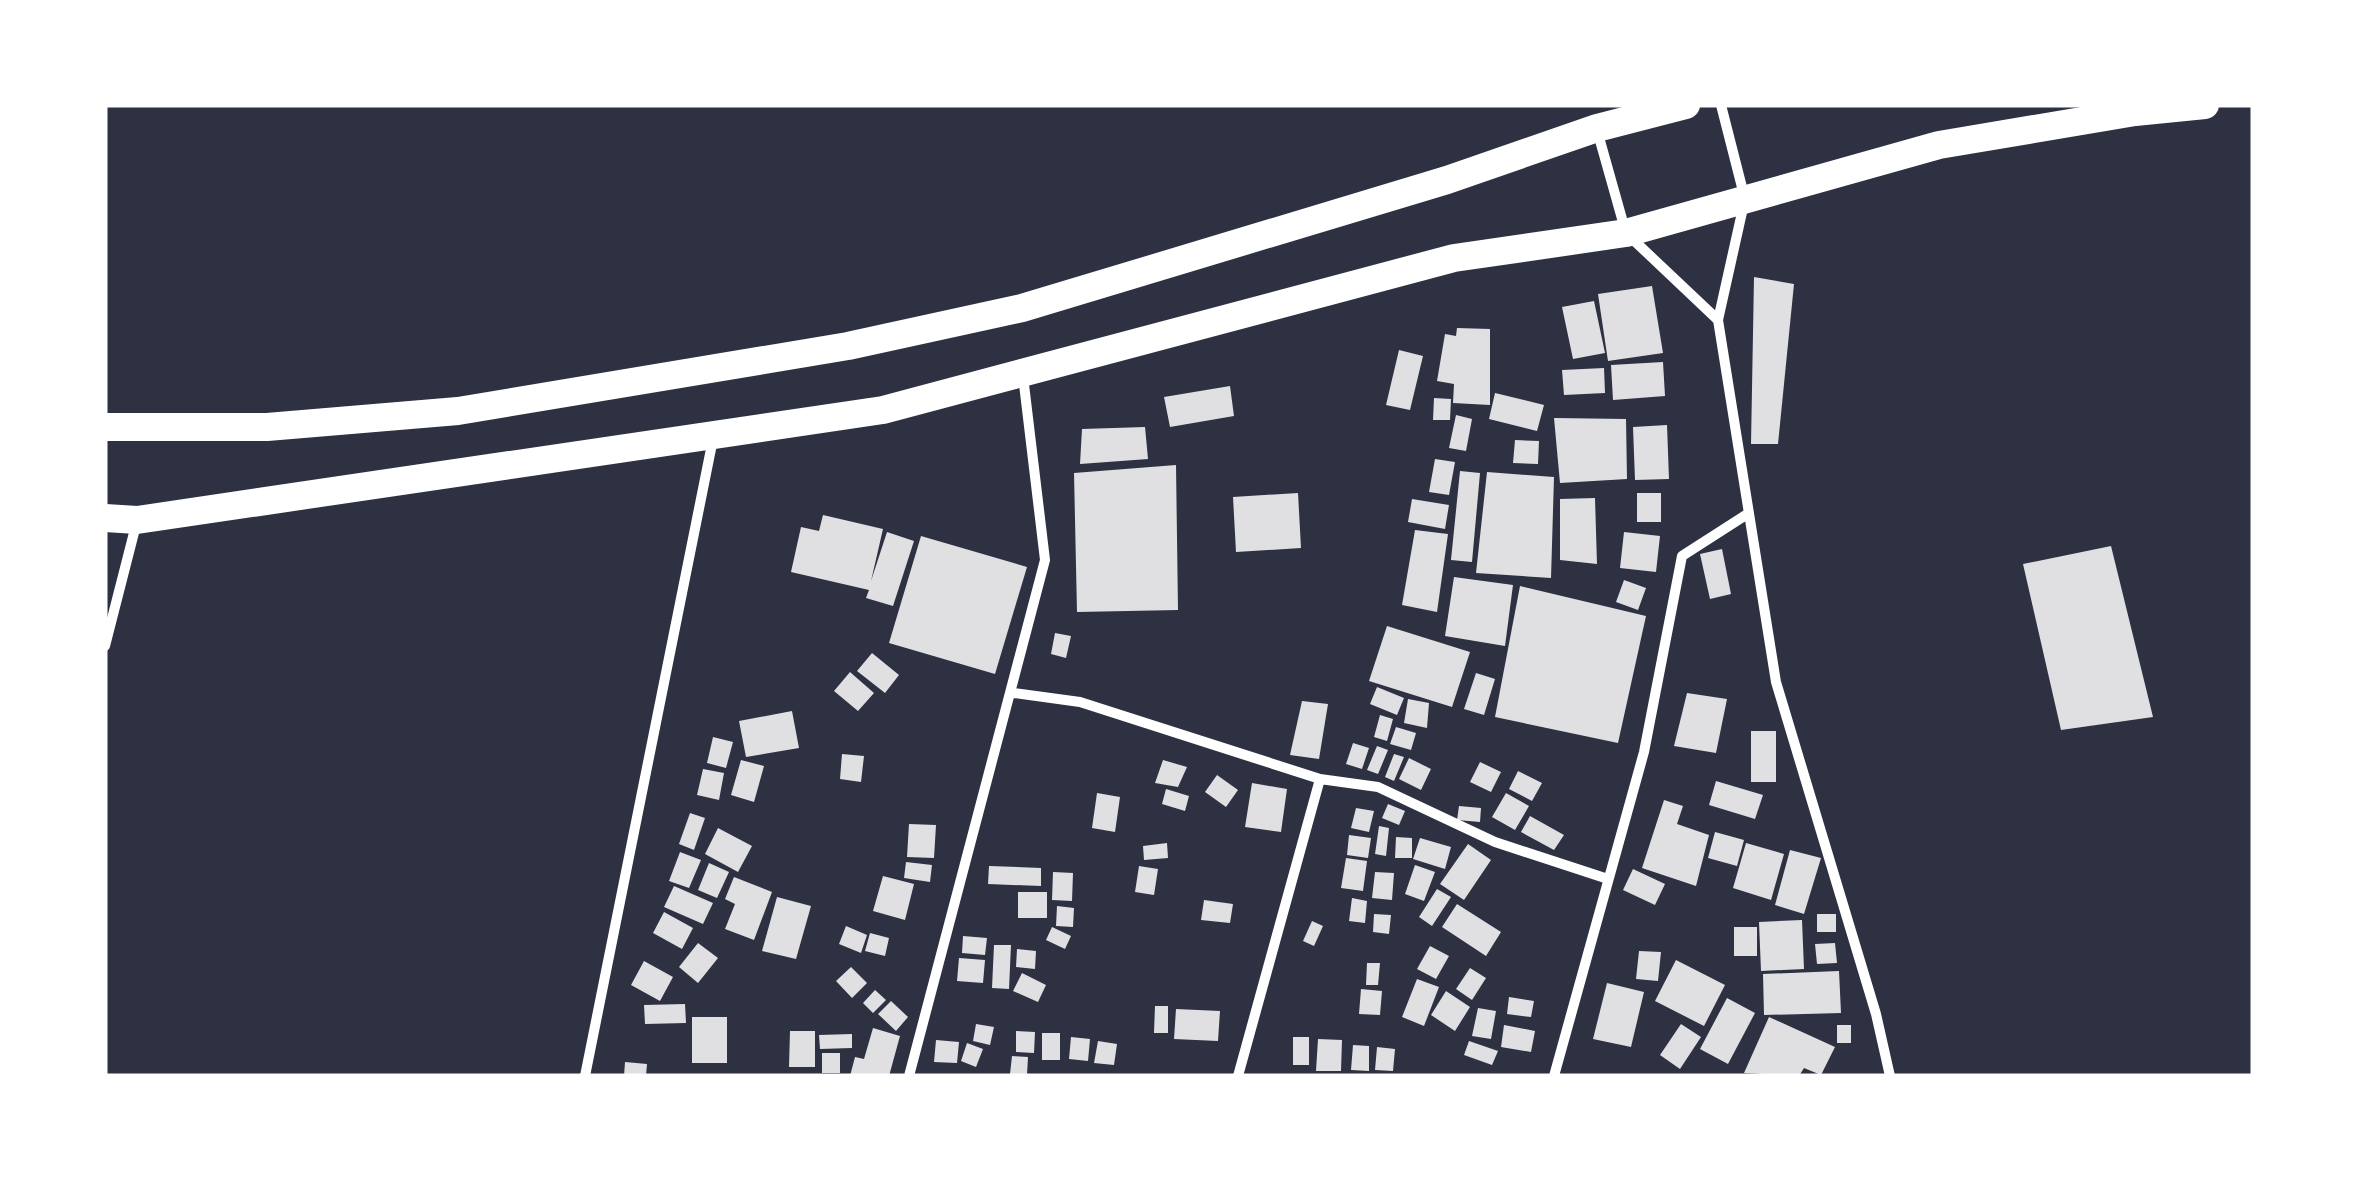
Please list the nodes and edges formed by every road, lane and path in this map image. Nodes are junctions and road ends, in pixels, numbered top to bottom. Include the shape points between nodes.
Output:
1 (1686, 105) edge
2 (1721, 105) edge
3 (2205, 105) edge
4 (1597, 128) junction
5 (1744, 200) junction
6 (1626, 233) junction
7 (1718, 320) junction
8 (1023, 374) junction
9 (105, 427) edge
10 (714, 433) junction
11 (1749, 514) junction
12 (105, 518) edge
13 (137, 520) junction
14 (105, 646) edge
15 (1014, 692) junction
16 (1320, 780) junction
17 (1608, 879) junction
18 (584, 1076) edge
19 (909, 1076) edge
20 (1238, 1076) edge
21 (1554, 1076) edge
22 (1890, 1076) edge

1 - 4 highway
2 - 5 street
3 - 5 highway via 1939,145
4 - 6 street
4 - 9 highway via 1236,246 1022,308 848,346 458,411 267,427
5 - 6 highway
5 - 7 street
6 - 7 street
6 - 8 highway via 1454,258
7 - 11 street
8 - 10 highway via 883,410
8 - 15 street via 1046,560
10 - 13 highway
10 - 18 street
11 - 17 street via 1682,556 1644,752
11 - 22 street via 1776,682
12 - 13 highway
13 - 14 street
15 - 16 street via 1080,702
15 - 19 street
16 - 17 street via 1378,788 1495,842
16 - 20 street
17 - 21 street

